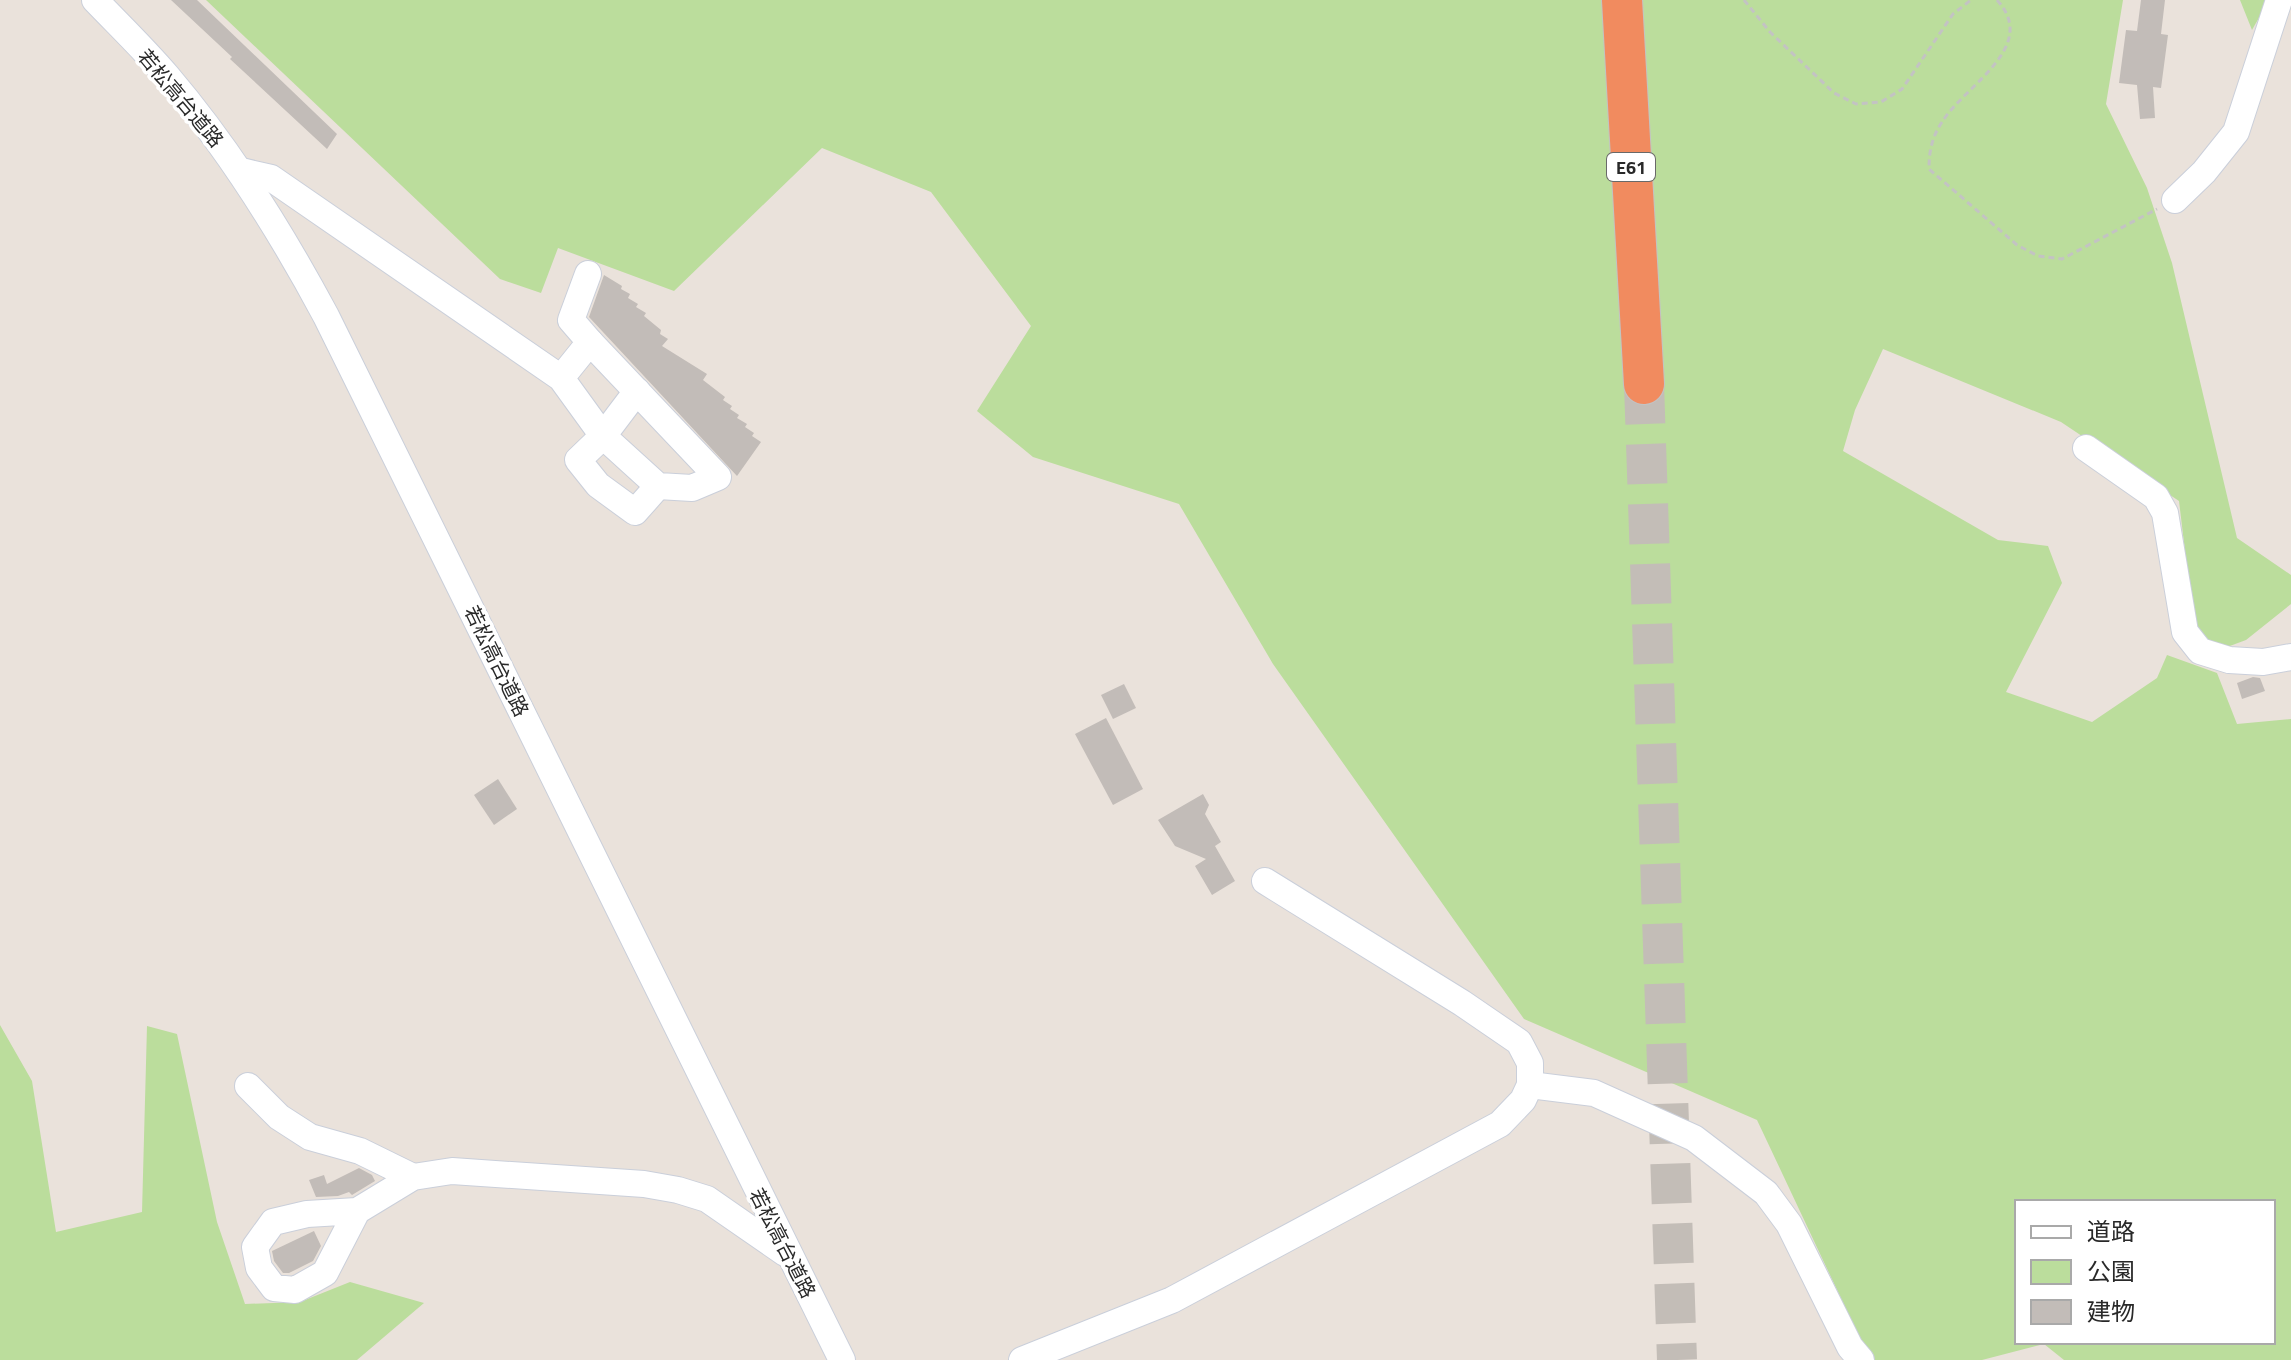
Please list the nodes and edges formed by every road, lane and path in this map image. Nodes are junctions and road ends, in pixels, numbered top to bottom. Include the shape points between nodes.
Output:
1 (95, 0) edge
2 (1622, 0) edge
3 (1744, 0) edge
4 (1971, 0) edge
5 (1997, 0) edge
6 (2279, 0) edge
7 (241, 171) junction
8 (2175, 200) joint
9 (588, 274) dead end
10 (590, 342) junction
11 (561, 378) junction
12 (1644, 384) tunnel mouth
13 (637, 391) junction
14 (603, 436) junction
15 (2086, 448) dead end
16 (658, 486) junction
17 (2291, 657) edge
18 (1265, 881) dead end
19 (1530, 1085) junction
20 (248, 1086) dead end
21 (413, 1177) junction
22 (357, 1211) dead end
23 (788, 1255) junction
24 (842, 1360) edge
25 (1022, 1360) edge
26 (1861, 1360) edge

1 - 7 street, 若松高台道路 via 166,75
2 - 12 highway, E61
3 - 4 path via 1834,93 1856,104 1881,102 1902,89 1953,14
5 - 8 path via 2011,23 2006,49 1939,125 1929,147 1929,169 2017,245 2038,256 2062,259
6 - 8 street via 2236,132
7 - 11 street via 271,178
7 - 23 street, 若松高台道路 via 326,316
9 - 10 street via 571,320
10 - 11 street
10 - 13 street
11 - 14 street
13 - 14 street
13 - 16 street via 718,477 692,488
14 - 16 street
14 - 16 street via 578,460 598,485 635,512
15 - 17 street via 2156,497 2165,513 2185,632 2200,651 2240,661
18 - 19 street via 1519,1042 1530,1063
19 - 25 street via 1500,1124 1172,1300
19 - 26 street via 1594,1093 1694,1138 1766,1193 1789,1224
20 - 21 street via 279,1117 310,1137 360,1151
21 - 22 street
21 - 23 street via 452,1171 678,1190 707,1199
23 - 24 street, 若松高台道路

